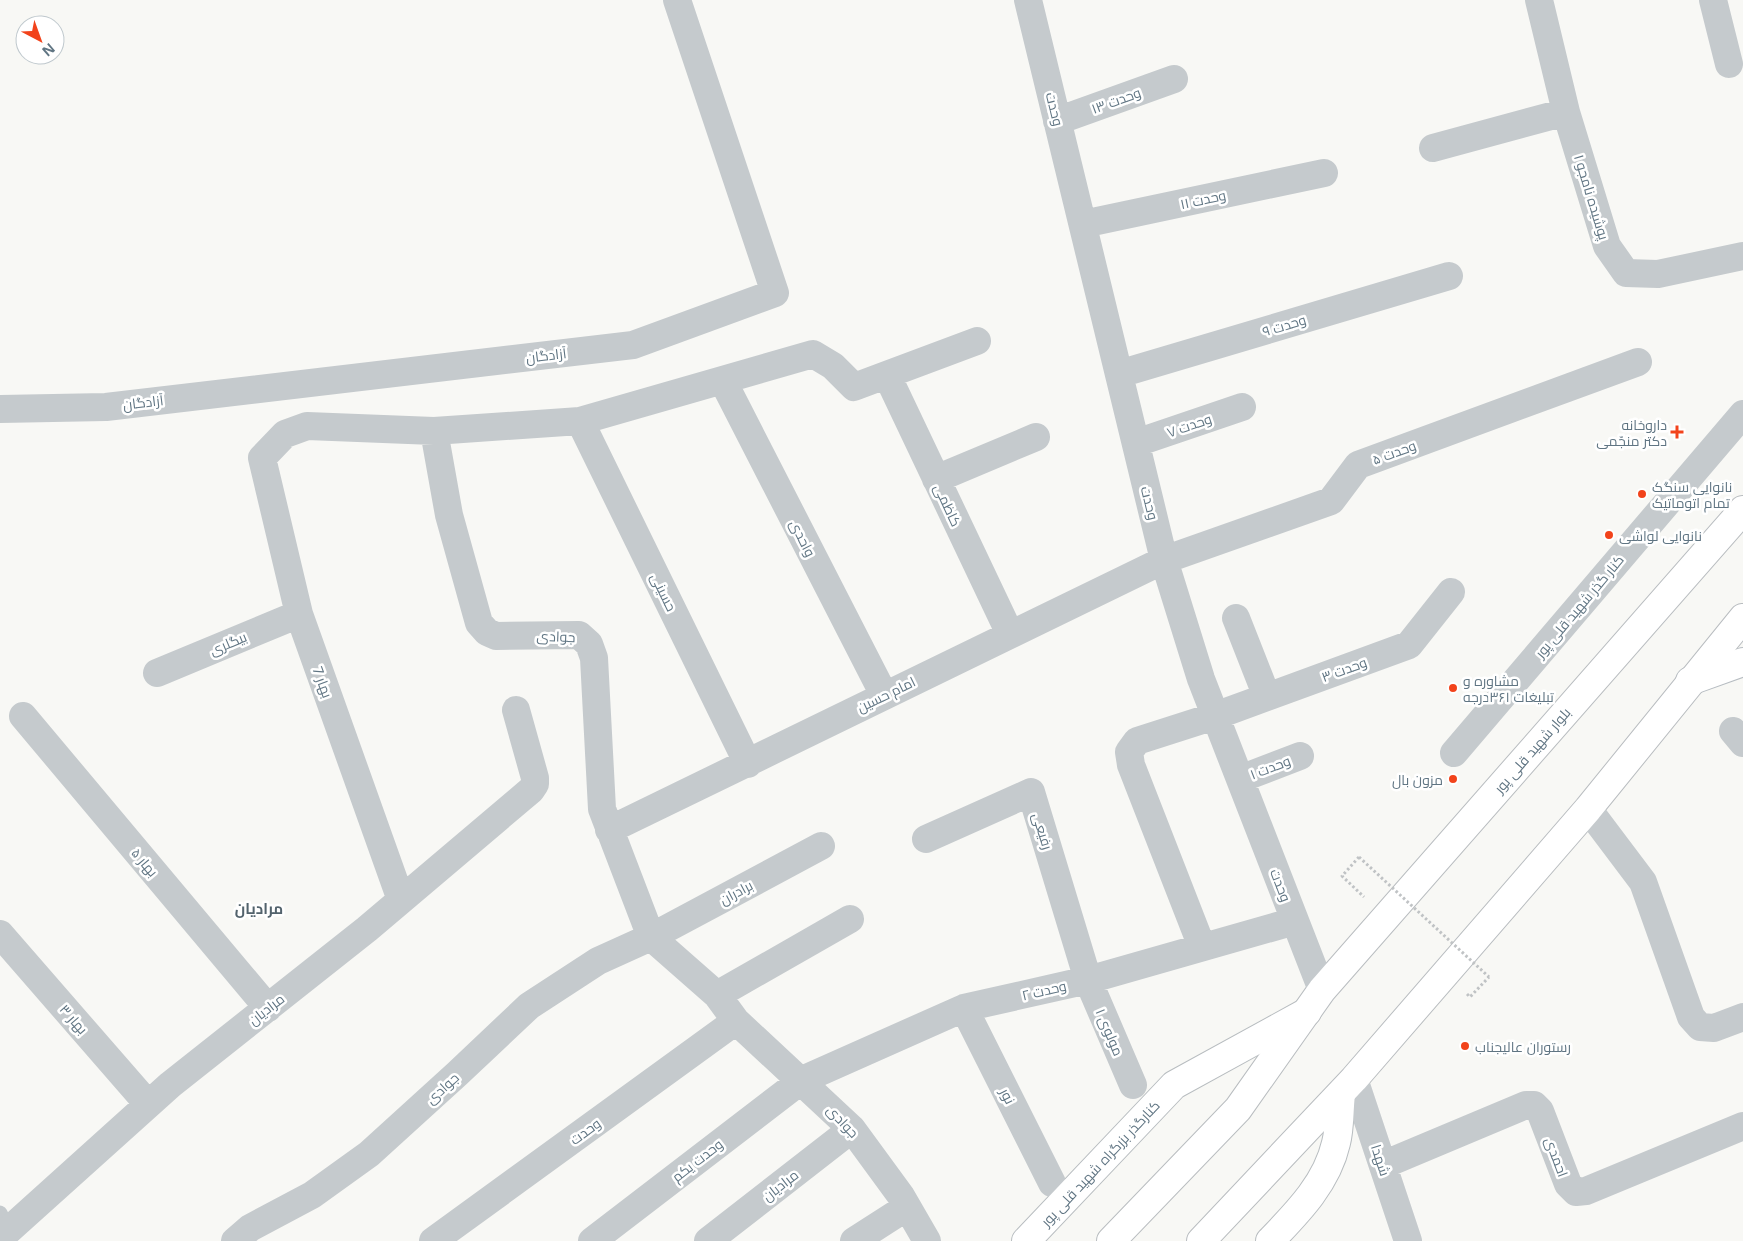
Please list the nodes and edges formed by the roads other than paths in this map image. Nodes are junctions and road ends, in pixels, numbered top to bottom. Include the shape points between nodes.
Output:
1 (677, 0) edge
2 (1028, 0) edge
3 (1539, 0) edge
4 (1713, 0) edge
5 (1729, 64) dead end
6 (1174, 80) dead end
7 (1566, 112) junction
8 (1057, 121) junction
9 (1433, 148) dead end
10 (1324, 174) dead end
11 (1082, 224) junction
12 (1743, 256) edge
13 (1449, 276) dead end
14 (977, 341) dead end
15 (1638, 362) dead end
16 (1119, 374) junction
17 (887, 375) junction
18 (723, 382) junction
19 (1242, 407) dead end
20 (0, 409) edge
21 (1743, 414) edge
22 (580, 421) junction
23 (434, 431) junction
24 (1036, 437) dead end
25 (1136, 443) junction
26 (936, 479) junction
27 (1743, 510) edge
28 (1164, 560) junction
29 (1452, 592) dead end
30 (299, 614) junction
31 (1236, 618) dead end
32 (1743, 618) edge
33 (1010, 634) junction
34 (1743, 662) edge
35 (157, 673) dead end
36 (1690, 681) junction
37 (884, 695) junction
38 (1267, 697) junction
39 (516, 710) dead end
40 (23, 716) dead end
41 (1215, 716) junction
42 (1454, 753) dead end
43 (1300, 756) dead end
44 (748, 764) junction
45 (1240, 779) junction
46 (1588, 810) junction
47 (609, 830) junction
48 (926, 839) dead end
49 (820, 846) dead end
50 (400, 900) junction
51 (850, 919) dead end
52 (1295, 921) junction
53 (0, 934) edge
54 (651, 937) junction
55 (1202, 947) junction
56 (1088, 980) junction
57 (1322, 990) junction
58 (717, 995) junction
59 (268, 1008) junction
60 (964, 1008) junction
61 (1307, 1012) junction
62 (1743, 1017) edge
63 (736, 1021) junction
64 (802, 1080) junction
65 (1132, 1085) dead end
66 (1348, 1086) junction
67 (148, 1104) junction
68 (1743, 1126) edge
69 (852, 1129) junction
70 (1383, 1165) junction
71 (1052, 1183) dead end
72 (907, 1207) junction
73 (3, 1227) edge
74 (235, 1241) edge
75 (433, 1241) edge
76 (592, 1241) edge
77 (708, 1241) edge
78 (854, 1241) edge
79 (927, 1241) edge
80 (1026, 1241) edge
81 (1111, 1241) edge
82 (1201, 1241) edge
83 (1270, 1241) edge
84 (1408, 1241) edge

1 - 20 street, آزادگان via 775,293 633,345 106,407
2 - 8 street, وحدت
3 - 7 street, پوشیده نامجو ۱
4 - 5 street
6 - 8 street, وحدت ۱۳
7 - 9 street
7 - 12 street, پوشیده نامجو ۱ via 1607,246 1626,273 1658,274
8 - 11 street, وحدت
10 - 11 street, وحدت ۱۱
11 - 16 street, وحدت
13 - 16 street, وحدت ۹
14 - 17 street
15 - 28 street, وحدت ۵ via 1358,465 1331,501
16 - 25 street, وحدت
17 - 18 street via 854,387 834,366 813,354
17 - 26 street, کاظمی
18 - 22 street
18 - 37 street, واحدی
19 - 25 street, وحدت ۷
21 - 42 street, کنار گذر شهید قلی پور
22 - 23 street
22 - 44 street, حسینی
23 - 30 street, بهار 7 via 307,426 285,434 262,458
23 - 47 street, جوادی via 449,515 480,623 487,632 496,636 579,635 589,644 594,658 602,808
24 - 26 street
25 - 28 street, وحدت
26 - 33 street, کاظمی
27 - 57 main road, بلوار شهید قلی پور
28 - 33 street, امام حسین
28 - 41 street, وحدت
29 - 38 street, وحدت ۳ via 1409,645
30 - 35 street, بیگلری
30 - 50 street, بهار 7
31 - 38 street
32 - 36 main road
33 - 37 street, امام حسین
34 - 36 main road
36 - 46 main road
37 - 44 street, امام حسین
38 - 41 street, وحدت ۳
39 - 50 street, مرادیان via 535,784
40 - 59 street, بهار ۵
41 - 45 street, وحدت
41 - 55 street, وحدت ۳ via 1137,741 1129,752 1131,765
43 - 45 street, وحدت ۱
44 - 47 street, امام حسین
45 - 52 street, وحدت
46 - 62 street via 1643,882 1690,1017 1700,1027 1714,1028
46 - 66 main road
47 - 54 street, جوادی
48 - 56 street, رفیعی via 1030,792
49 - 54 street, برادران
50 - 59 street, مرادیان
51 - 58 street
52 - 55 street, وحدت ۲
52 - 57 street, وحدت
53 - 67 street, بهار ۳
54 - 58 street, جوادی
54 - 74 street, جوادی via 598,961 529,1006 369,1154 312,1195 250,1228
55 - 56 street, وحدت ۲
56 - 60 street, وحدت ۲
56 - 65 street, مولوی ۱
57 - 61 main road, بلوار شهید قلی پور
58 - 63 street, جوادی
59 - 67 street, مرادیان
60 - 64 street, وحدت ۲
60 - 71 street, نور
61 - 80 main road, کنارگذر بزرگراه شهید قلی پور via 1174,1085
61 - 81 main road, بلوار شهید قلی پور via 1238,1109
63 - 64 street, جوادی
63 - 75 street, وحدت
64 - 69 street, جوادی
64 - 76 street, وحدت یکم
66 - 70 street, شهدا
66 - 82 main road
66 - 83 main road via 1336,1143 1325,1174 1300,1210
67 - 73 street, مرادیان
68 - 70 street, احمدی via 1586,1191 1576,1192 1568,1184 1540,1111 1534,1106 1526,1105
69 - 72 street, جوادی
69 - 77 street, مرادیان
70 - 84 street, شهدا
72 - 78 street
72 - 79 street, جوادی

